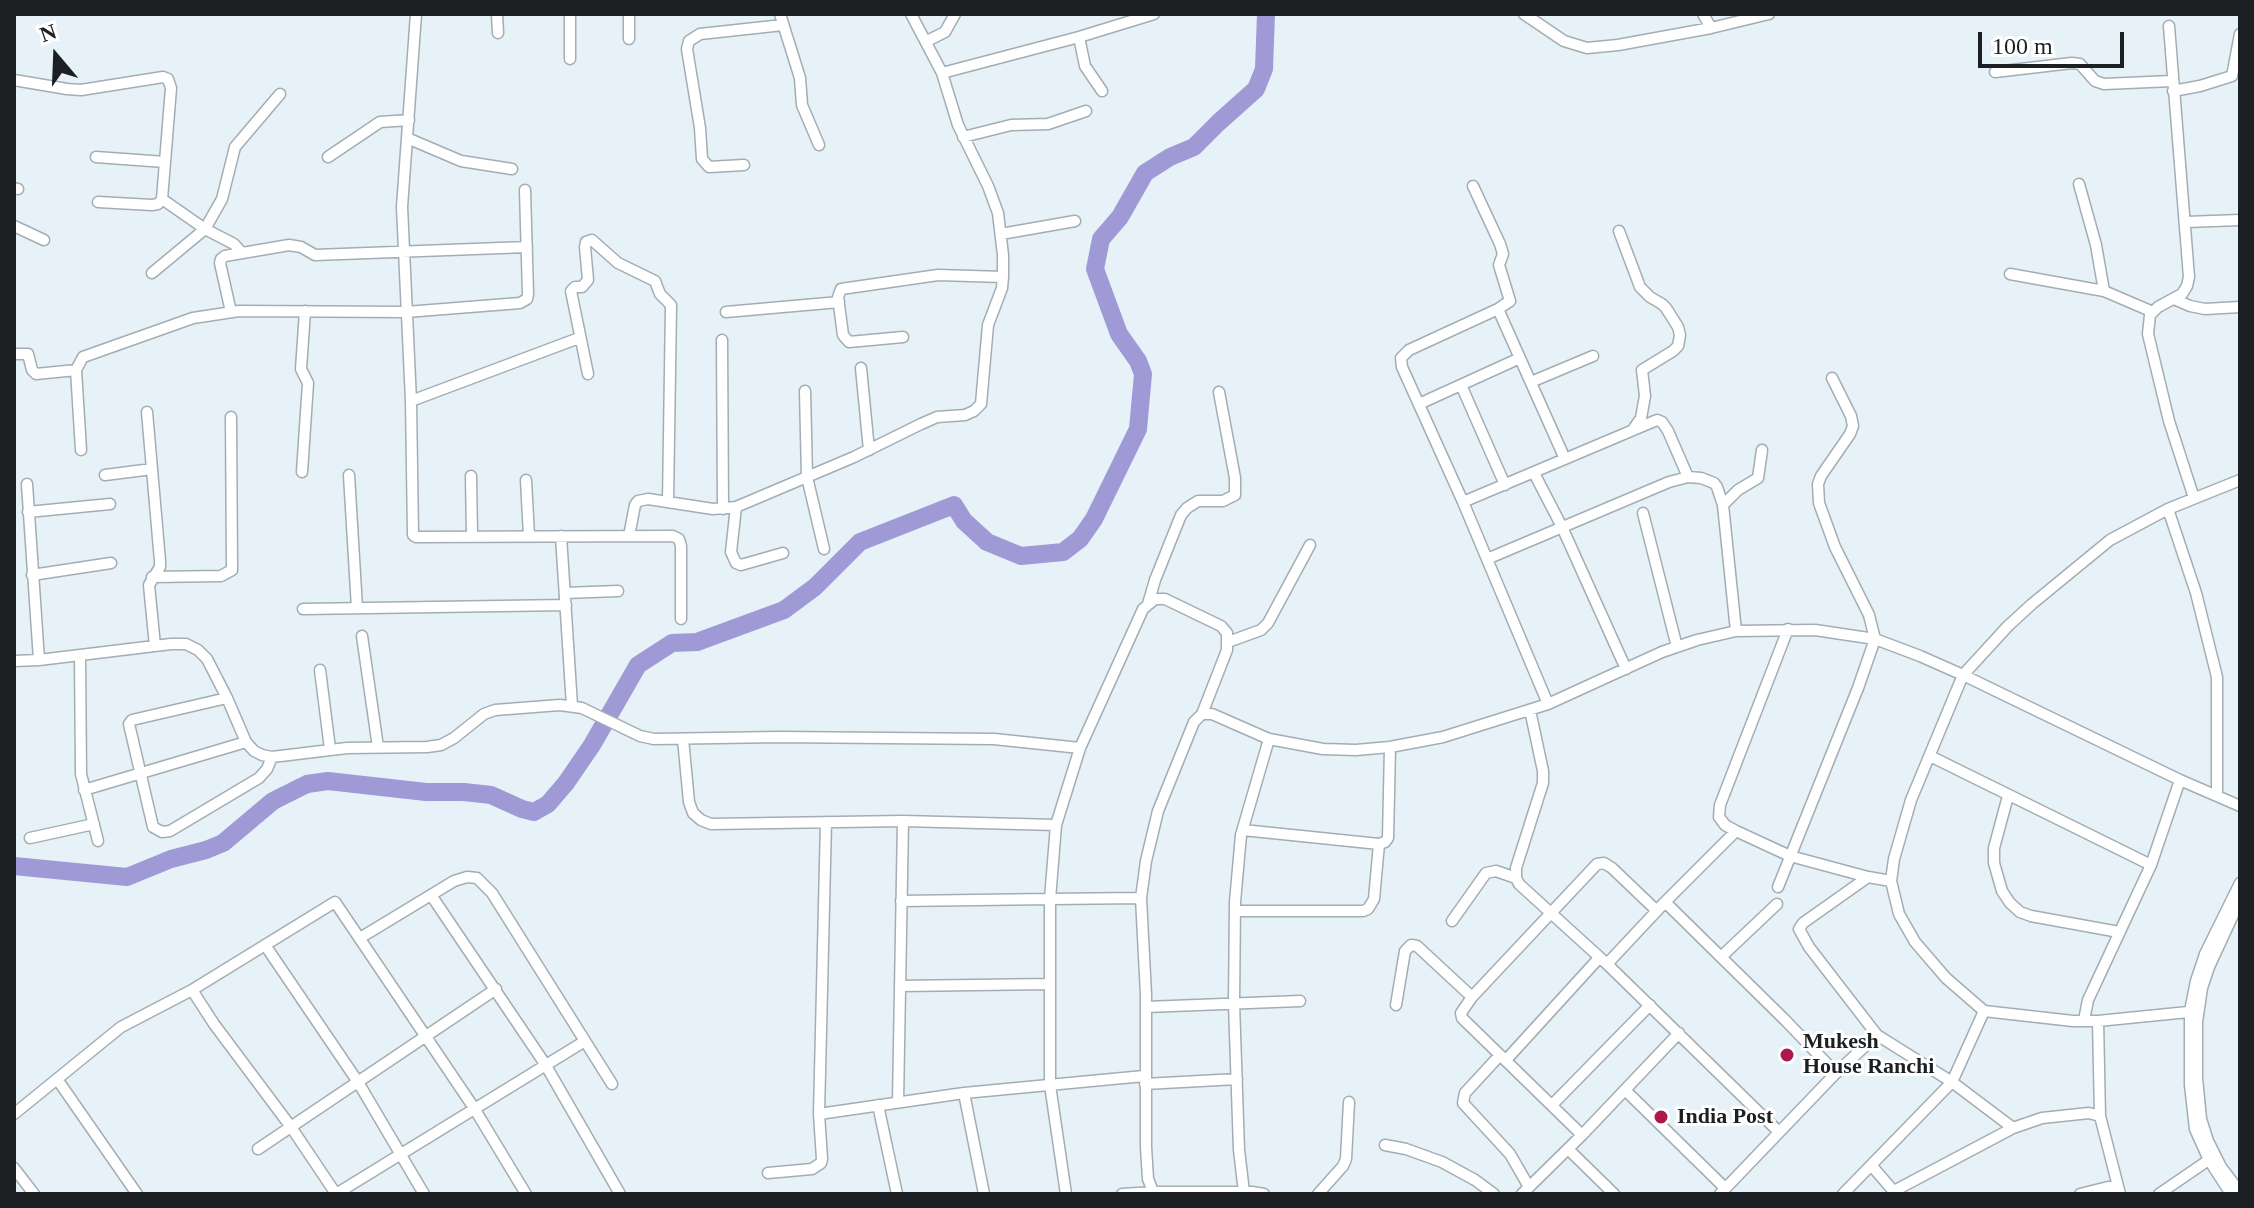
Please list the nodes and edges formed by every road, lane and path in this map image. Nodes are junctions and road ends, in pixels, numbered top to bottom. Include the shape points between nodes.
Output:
1 (497, 14) edge
2 (570, 14) edge
3 (629, 14) edge
4 (911, 14) edge
5 (955, 14) edge
6 (1154, 14) edge
7 (1524, 14) edge
8 (1703, 14) edge
9 (1769, 14) edge
10 (415, 15) edge
11 (782, 19) edge
12 (2169, 26) dead end
13 (1711, 28) junction
14 (498, 33) dead end
15 (2240, 34) edge
16 (1079, 37) junction
17 (629, 39) dead end
18 (927, 41) junction
19 (570, 59) dead end
20 (1995, 72) dead end
21 (942, 73) junction
22 (2236, 78) edge
23 (14, 80) edge
24 (2172, 86) junction
25 (1102, 91) dead end
26 (280, 94) dead end
27 (1086, 111) dead end
28 (409, 120) junction
29 (963, 137) junction
30 (407, 138) junction
31 (819, 145) dead end
32 (96, 157) dead end
33 (328, 157) dead end
34 (165, 162) junction
35 (744, 165) dead end
36 (512, 169) dead end
37 (2079, 184) dead end
38 (1473, 186) dead end
39 (525, 190) dead end
40 (162, 199) junction
41 (98, 202) dead end
42 (2240, 220) edge
43 (1075, 221) dead end
44 (2186, 222) junction
45 (14, 226) edge
46 (205, 229) junction
47 (1619, 231) dead end
48 (1001, 234) junction
49 (44, 240) dead end
50 (527, 247) junction
51 (403, 252) junction
52 (242, 253) junction
53 (152, 273) dead end
54 (2010, 274) dead end
55 (1003, 277) junction
56 (2104, 291) junction
57 (2174, 299) junction
58 (839, 302) junction
59 (2240, 307) edge
60 (1498, 309) junction
61 (305, 311) junction
62 (231, 312) junction
63 (406, 312) junction
64 (726, 312) dead end
65 (2153, 312) junction
66 (903, 337) dead end
67 (579, 338) junction
68 (722, 340) dead end
69 (14, 354) edge
70 (1593, 356) dead end
71 (1520, 358) junction
72 (861, 368) dead end
73 (76, 370) junction
74 (588, 374) dead end
75 (1832, 378) dead end
76 (1531, 382) junction
77 (1461, 385) junction
78 (805, 391) dead end
79 (1219, 392) dead end
80 (411, 401) junction
81 (1419, 404) junction
82 (147, 412) dead end
83 (231, 417) dead end
84 (1633, 430) junction
85 (81, 450) dead end
86 (869, 450) junction
87 (1762, 450) dead end
88 (1565, 459) junction
89 (152, 469) junction
90 (302, 472) dead end
91 (1534, 473) junction
92 (105, 475) dead end
93 (349, 475) dead end
94 (471, 476) dead end
95 (807, 477) junction
96 (1688, 477) junction
97 (526, 480) dead end
98 (2240, 480) edge
99 (27, 484) dead end
100 (1505, 485) junction
101 (2194, 498) junction
102 (668, 502) junction
103 (1463, 502) junction
104 (110, 504) dead end
105 (1723, 505) junction
106 (736, 507) junction
107 (723, 509) junction
108 (2168, 509) junction
109 (28, 512) junction
110 (1643, 513) dead end
111 (1562, 527) junction
112 (472, 536) junction
113 (529, 536) junction
114 (561, 536) junction
115 (629, 536) junction
116 (1310, 545) dead end
117 (824, 549) dead end
118 (783, 553) dead end
119 (1487, 559) junction
120 (111, 563) dead end
121 (32, 575) junction
122 (152, 577) junction
123 (618, 591) dead end
124 (566, 599) junction
125 (1148, 604) junction
126 (357, 608) junction
127 (303, 609) dead end
128 (681, 619) dead end
129 (1788, 629) junction
130 (1736, 631) junction
131 (362, 636) dead end
132 (1875, 639) junction
133 (1228, 642) junction
134 (155, 646) junction
135 (1677, 647) junction
136 (80, 655) junction
137 (39, 660) junction
138 (14, 661) edge
139 (1626, 669) junction
140 (320, 670) dead end
141 (1963, 675) junction
142 (227, 698) junction
143 (1548, 704) junction
144 (577, 707) junction
145 (1530, 710) junction
146 (1202, 714) junction
147 (683, 739) junction
148 (1269, 739) junction
149 (246, 742) junction
150 (378, 747) junction
151 (1390, 747) junction
152 (1080, 748) junction
153 (330, 749) junction
154 (1930, 756) junction
155 (272, 757) junction
156 (139, 773) junction
157 (2180, 780) junction
158 (84, 790) junction
159 (2217, 795) junction
160 (2008, 796) junction
161 (2240, 806) edge
162 (903, 821) junction
163 (826, 822) junction
164 (94, 824) junction
165 (1056, 825) junction
166 (1243, 830) junction
167 (1736, 831) junction
168 (30, 838) dead end
169 (98, 841) dead end
170 (1379, 844) junction
171 (1790, 856) junction
172 (2151, 865) junction
173 (1868, 877) junction
174 (1516, 878) junction
175 (1891, 881) junction
176 (2240, 883) edge
177 (1778, 887) dead end
178 (431, 895) junction
179 (1141, 898) junction
180 (1050, 899) junction
181 (2240, 900) edge
182 (901, 901) junction
183 (1777, 904) dead end
184 (1661, 906) junction
185 (1235, 911) junction
186 (1550, 912) junction
187 (1452, 921) dead end
188 (2119, 932) junction
189 (360, 938) junction
190 (265, 945) junction
191 (1721, 957) junction
192 (1603, 961) junction
193 (1050, 984) junction
194 (900, 986) junction
195 (496, 989) junction
196 (192, 990) junction
197 (1472, 997) junction
198 (1300, 1001) dead end
199 (1234, 1004) junction
200 (1396, 1005) dead end
201 (1650, 1005) junction
202 (1146, 1007) junction
203 (1984, 1011) junction
204 (2194, 1011) junction
205 (2084, 1020) junction
206 (2098, 1021) junction
207 (1679, 1033) junction
208 (1877, 1035) junction
209 (427, 1036) junction
210 (585, 1041) junction
211 (1503, 1057) junction
212 (545, 1064) junction
213 (1836, 1073) junction
214 (57, 1079) junction
215 (1237, 1079) junction
216 (1144, 1080) junction
217 (358, 1082) junction
218 (1952, 1082) junction
219 (612, 1084) dead end
220 (1050, 1085) junction
221 (1625, 1090) junction
222 (964, 1093) junction
223 (898, 1102) junction
224 (1349, 1102) dead end
225 (878, 1105) junction
226 (1552, 1105) junction
227 (474, 1108) junction
228 (14, 1114) edge
229 (819, 1114) junction
230 (2100, 1116) junction
231 (291, 1127) junction
232 (2013, 1128) junction
233 (1779, 1132) junction
234 (1582, 1135) junction
235 (1385, 1145) dead end
236 (258, 1149) dead end
237 (1568, 1149) junction
238 (402, 1153) junction
239 (2212, 1158) junction
240 (1871, 1165) junction
241 (14, 1168) edge
242 (768, 1173) dead end
243 (1526, 1190) edge
244 (1722, 1191) edge
245 (2119, 1191) edge
246 (1244, 1192) junction
247 (2240, 1192) edge
248 (1154, 1193) edge
249 (1895, 1193) edge
250 (34, 1194) edge
251 (137, 1194) edge
252 (424, 1194) edge
253 (526, 1194) edge
254 (620, 1194) edge
255 (897, 1194) edge
256 (984, 1194) edge
257 (1066, 1194) edge
258 (1122, 1194) edge
259 (1264, 1194) edge
260 (1318, 1194) edge
261 (1494, 1194) edge
262 (1614, 1194) edge
263 (1843, 1194) edge
264 (2080, 1194) edge
265 (2159, 1194) edge
266 (2231, 1194) edge

1 - 14 street
2 - 19 street
3 - 17 street
4 - 18 street
5 - 18 street via 945,32
6 - 16 street
7 - 13 street via 1578,47
8 - 13 street
9 - 13 street
10 - 28 street
11 - 31 street via 800,78 802,105
11 - 35 street via 700,34 689,41 702,159 709,167
12 - 24 street
15 - 22 street
16 - 21 street
16 - 25 street via 1085,66
18 - 21 street
20 - 24 street via 2072,63 2104,84
21 - 29 street
22 - 24 street
23 - 34 street via 81,90 168,79
24 - 44 street
26 - 46 street via 235,147 222,199
27 - 29 street via 1048,124 1011,125
28 - 30 street
28 - 33 street via 380,122
29 - 48 street via 994,200
30 - 36 street via 461,161
30 - 51 street
32 - 34 street
34 - 40 street
37 - 56 street
38 - 60 street via 1503,254 1499,265 1510,300
39 - 50 street
40 - 41 street via 152,205
40 - 46 street
42 - 44 street
43 - 48 street
44 - 57 street via 2189,277 2185,290
45 - 49 street
46 - 52 street
46 - 53 street
47 - 84 street via 1640,287 1666,308 1680,335 1673,351 1642,370 1645,396
48 - 55 street
50 - 51 street
50 - 63 street via 528,294 520,303
51 - 52 street via 315,255 289,245
51 - 63 street
52 - 62 street via 225,256 220,263
54 - 56 street
55 - 58 street via 949,274 844,288
55 - 86 street via 988,325 981,404 965,415 937,417
56 - 65 street
57 - 59 street via 2205,309
57 - 65 street
58 - 64 street
58 - 66 street via 843,335 849,342
60 - 71 street
60 - 81 street via 1401,358
61 - 62 street
61 - 63 street
61 - 90 street via 301,369 308,390
62 - 73 street via 193,318 83,357
63 - 80 street
65 - 101 street via 2147,325 2151,351
67 - 74 street
67 - 80 street
67 - 102 street via 571,291 588,280 585,247 592,240 618,263 655,281 671,305
68 - 107 street
69 - 73 street via 28,354 36,374
70 - 76 street
71 - 76 street
71 - 77 street
72 - 86 street
73 - 85 street
75 - 132 street via 1853,426 1821,476 1819,503
76 - 88 street
77 - 81 street
77 - 100 street
78 - 95 street
79 - 125 street via 1235,495 1223,501 1198,501 1181,515
80 - 112 street via 413,535
81 - 103 street
82 - 89 street
83 - 122 street via 232,570 221,576
84 - 88 street
84 - 96 street via 1662,422
86 - 95 street
87 - 105 street via 1758,478
88 - 91 street
89 - 92 street
89 - 122 street via 160,561
91 - 100 street
91 - 111 street
93 - 126 street
94 - 112 street
95 - 106 street
95 - 117 street
96 - 105 street via 1714,483
96 - 111 street
97 - 113 street
98 - 101 street
99 - 109 street
100 - 103 street
101 - 108 street
102 - 107 street
102 - 115 street via 638,501
103 - 119 street
104 - 109 street
105 - 130 street
106 - 107 street
106 - 118 street via 731,552 736,563
108 - 141 street via 2076,565
108 - 159 street via 2217,677
109 - 121 street
110 - 135 street
111 - 119 street
111 - 139 street
112 - 113 street
113 - 114 street
114 - 115 street
114 - 124 street
115 - 128 street via 679,539
116 - 133 street via 1268,623
119 - 143 street
120 - 121 street
121 - 137 street
122 - 134 street
123 - 124 street
124 - 126 street
124 - 144 street
125 - 133 street via 1165,599 1221,626
125 - 152 street
126 - 127 street
129 - 130 street
129 - 132 street
129 - 167 street via 1720,805 1720,820
130 - 135 street
131 - 150 street
132 - 141 street
132 - 171 street
133 - 146 street
134 - 136 street
134 - 142 street via 186,644 198,650
135 - 139 street
136 - 137 street
136 - 158 street
137 - 138 street
139 - 143 street
140 - 153 street
141 - 154 street
141 - 157 street
142 - 149 street
142 - 156 street via 132,720 128,728
143 - 145 street
144 - 147 street via 640,736
144 - 150 street via 495,710 441,745
145 - 151 street
145 - 174 street via 1543,783
146 - 148 street
146 - 179 street via 1158,811
147 - 152 street via 994,739
147 - 163 street via 689,802 701,820
148 - 151 street via 1323,749
148 - 166 street
149 - 155 street
149 - 156 street
150 - 153 street
151 - 170 street via 1388,838
152 - 165 street
153 - 155 street
154 - 160 street
154 - 175 street via 1905,819
155 - 156 street via 259,778 162,832 153,827
156 - 158 street
157 - 159 street
157 - 172 street
158 - 164 street
159 - 161 street
160 - 172 street
160 - 188 street via 1994,863 2010,903 2031,916
162 - 163 street
162 - 165 street
162 - 182 street
163 - 229 street
164 - 168 street
164 - 169 street
165 - 180 street
166 - 170 street
166 - 185 street
167 - 171 street
167 - 184 street
170 - 185 street via 1374,899 1368,909
171 - 173 street
171 - 177 street
172 - 188 street
173 - 175 street
173 - 208 street via 1799,929
174 - 186 street
174 - 187 street via 1486,873
175 - 203 street via 1899,914 1915,942
176 - 204 street via 2201,965
178 - 189 street
178 - 195 street
178 - 210 street via 467,877 484,884
179 - 180 street
179 - 202 street
180 - 182 street
180 - 193 street
181 - 204 street
182 - 194 street
183 - 191 street
184 - 186 street via 1604,863 1590,869
184 - 191 street
184 - 192 street
185 - 199 street
186 - 192 street
186 - 197 street
188 - 205 street
189 - 190 street via 335,902
189 - 209 street
190 - 196 street
190 - 217 street
191 - 213 street
192 - 201 street
192 - 211 street
193 - 194 street
193 - 220 street
194 - 223 street
195 - 209 street
195 - 212 street
196 - 214 street via 121,1027
196 - 231 street
197 - 200 street via 1411,945 1405,951
197 - 211 street via 1462,1018
198 - 199 street
199 - 202 street
199 - 215 street
201 - 207 street
201 - 226 street
202 - 216 street
203 - 205 street
203 - 218 street
204 - 206 street
204 - 239 street via 2191,1101 2195,1129
205 - 206 street
206 - 230 street
207 - 221 street
207 - 233 street
208 - 213 street
208 - 218 street
209 - 217 street
209 - 227 street
210 - 212 street
210 - 219 street
211 - 226 street
211 - 243 street via 1465,1093 1463,1103 1510,1154
212 - 227 street
212 - 254 street
213 - 233 street
214 - 228 street
214 - 251 street
215 - 216 street
215 - 246 street
216 - 220 street
216 - 248 street via 1148,1179
217 - 231 street
217 - 238 street
218 - 232 street
218 - 240 street
220 - 222 street
220 - 257 street
221 - 234 street
221 - 244 street
222 - 223 street
222 - 256 street
223 - 225 street
224 - 260 street via 1346,1159
225 - 229 street
225 - 255 street
226 - 234 street
227 - 238 street
227 - 253 street
229 - 242 street via 821,1163 812,1169
230 - 232 street via 2042,1118
230 - 245 street
231 - 236 street
231 - 238 street via 336,1194
232 - 249 street
233 - 244 street
234 - 237 street
235 - 261 street via 1442,1162
237 - 243 street
237 - 262 street
238 - 252 street
239 - 247 street
239 - 265 street
239 - 266 street
240 - 249 street
240 - 263 street
241 - 250 street
245 - 264 street via 2108,1187
246 - 248 street
246 - 259 street
248 - 258 street

